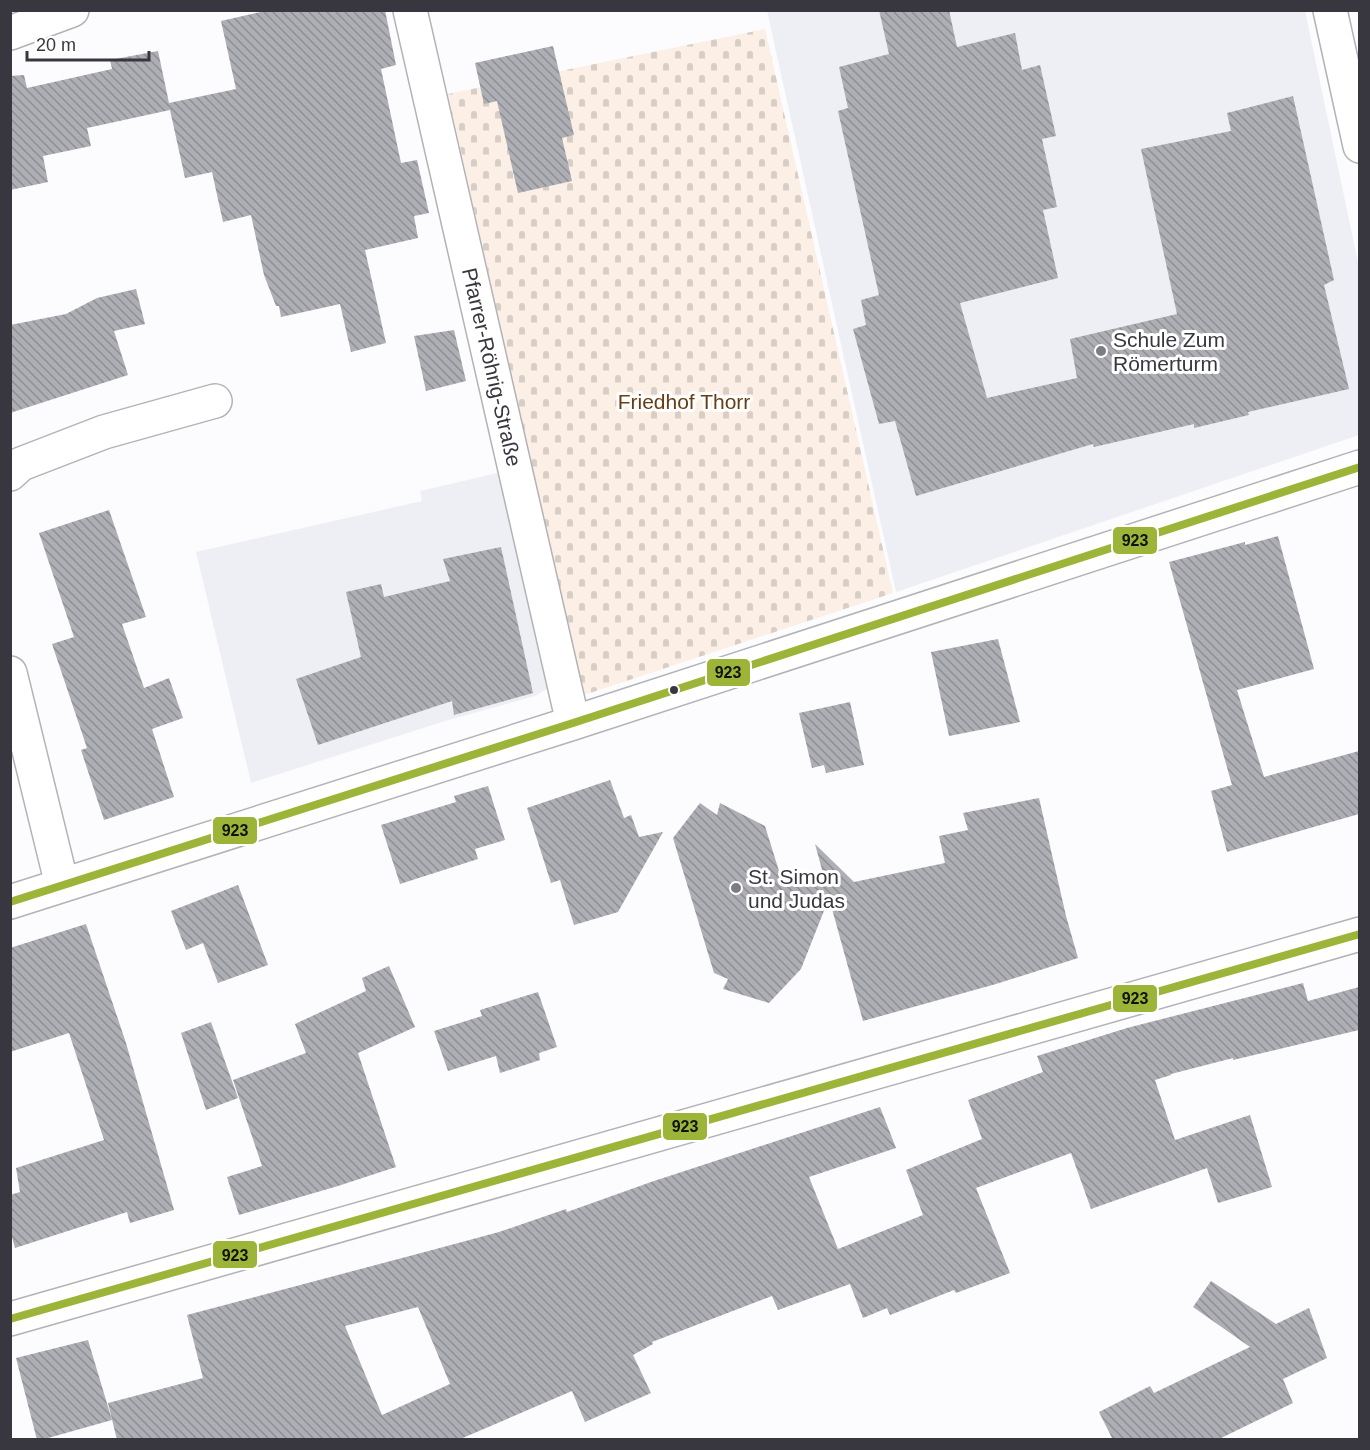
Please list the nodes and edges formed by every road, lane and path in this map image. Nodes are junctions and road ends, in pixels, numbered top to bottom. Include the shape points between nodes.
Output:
1 (72, 10) edge
2 (411, 10) edge
3 (1330, 10) edge
4 (10, 33) edge
5 (1359, 146) edge
6 (215, 401) dead end
7 (1359, 467) edge
8 (10, 474) edge
9 (10, 673) edge
10 (573, 723) junction
11 (62, 885) junction
12 (10, 902) edge
13 (1359, 934) edge
14 (10, 1319) edge

1 - 4 street
2 - 10 street, Pfarrer-Röhrig-Straße
3 - 5 street
6 - 8 street via 104,432 21,464
7 - 10 street
9 - 11 street
10 - 11 street
11 - 12 street
13 - 14 street

